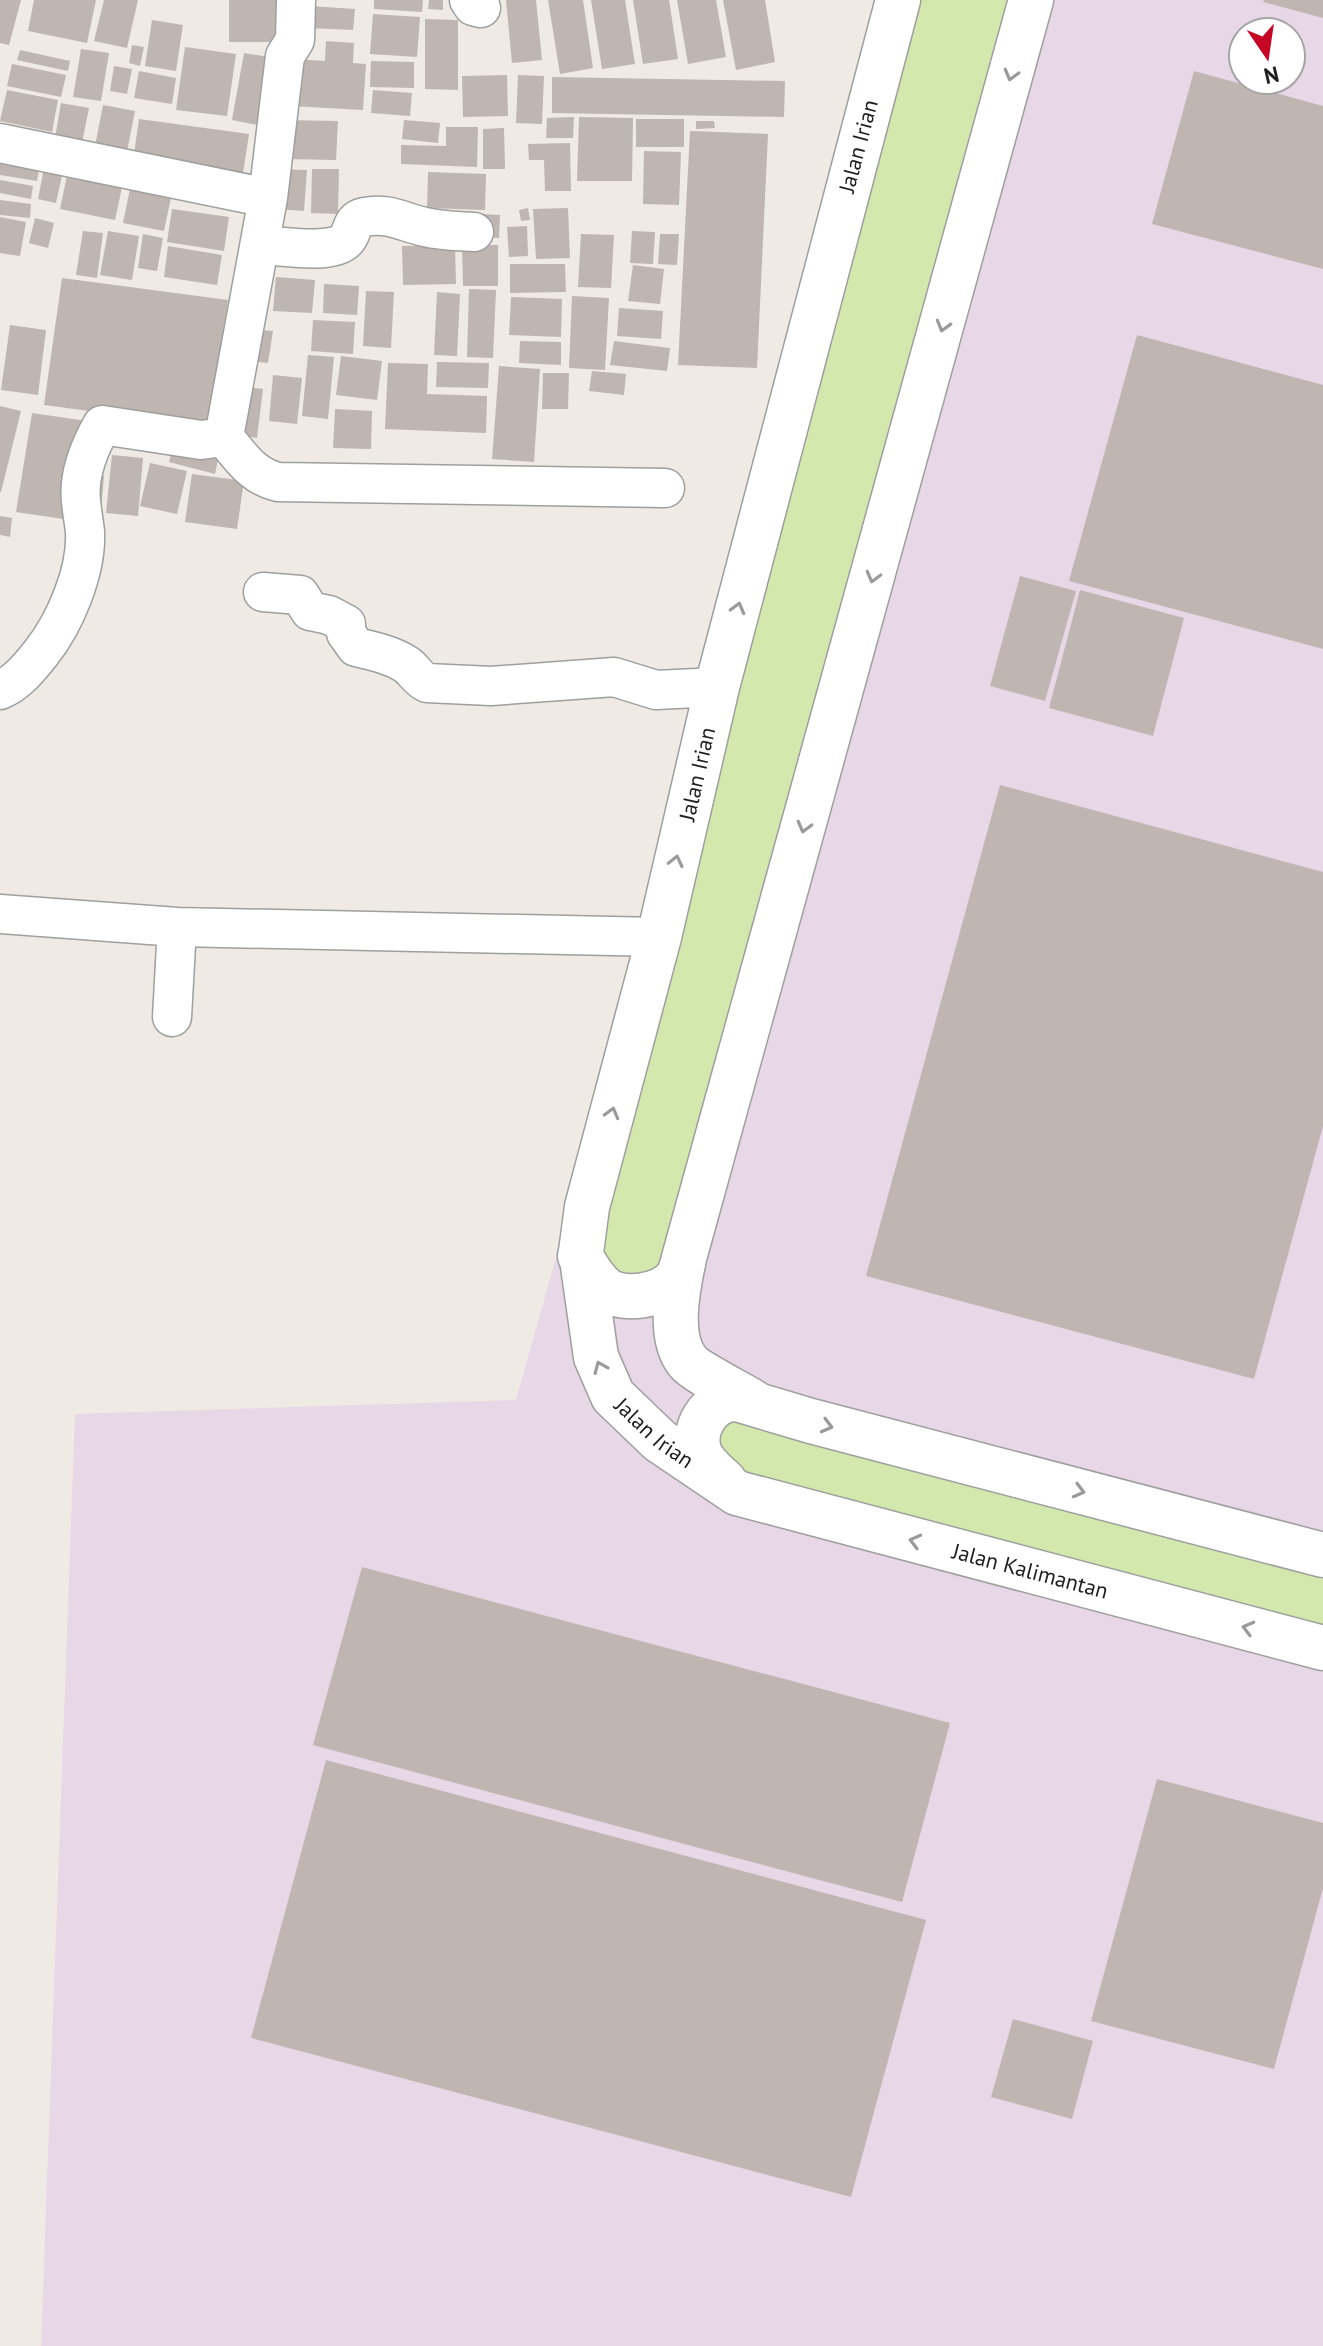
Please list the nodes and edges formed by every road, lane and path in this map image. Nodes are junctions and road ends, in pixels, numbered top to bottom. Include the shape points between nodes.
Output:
1 (296, 0) edge
2 (898, 0) edge
3 (1031, 0) edge
4 (0, 143) edge
5 (268, 198) junction
6 (474, 232) dead end
7 (261, 245) junction
8 (224, 437) junction
9 (665, 488) dead end
10 (263, 592) dead end
11 (717, 687) junction
12 (0, 690) edge
13 (0, 914) edge
14 (177, 927) junction
15 (659, 937) junction
16 (172, 1017) dead end
17 (580, 1256) junction
18 (683, 1263) junction
19 (753, 1402) junction
20 (737, 1493) junction
21 (1323, 1555) edge
22 (1323, 1648) edge

1 - 5 street via 295,40 285,56
11 -> 2 street, Jalan Irian
3 -> 18 street
4 - 5 street
5 - 7 street
6 - 7 street via 428,228 398,217 366,217 352,225 346,240 325,249
7 - 8 street
8 - 9 street via 251,470 278,482
8 - 12 street via 201,440 102,425 85,461 80,497 85,535 65,618 31,666
10 - 11 street via 300,595 310,611 346,624 356,647 410,666 427,683 491,686 614,677 656,690
15 -> 11 street, Jalan Irian
13 - 14 street
14 - 15 street
14 - 16 street
17 -> 15 street, Jalan Irian via 587,1207
17 - 18 street via 609,1291 640,1296 676,1280
20 -> 17 street, Jalan Irian via 660,1441 613,1396 596,1357
18 - 19 street via 676,1319 688,1363
19 - 20 street via 726,1399 704,1416 701,1425 700,1454
19 -> 21 street
22 -> 20 street, Jalan Kalimantan

